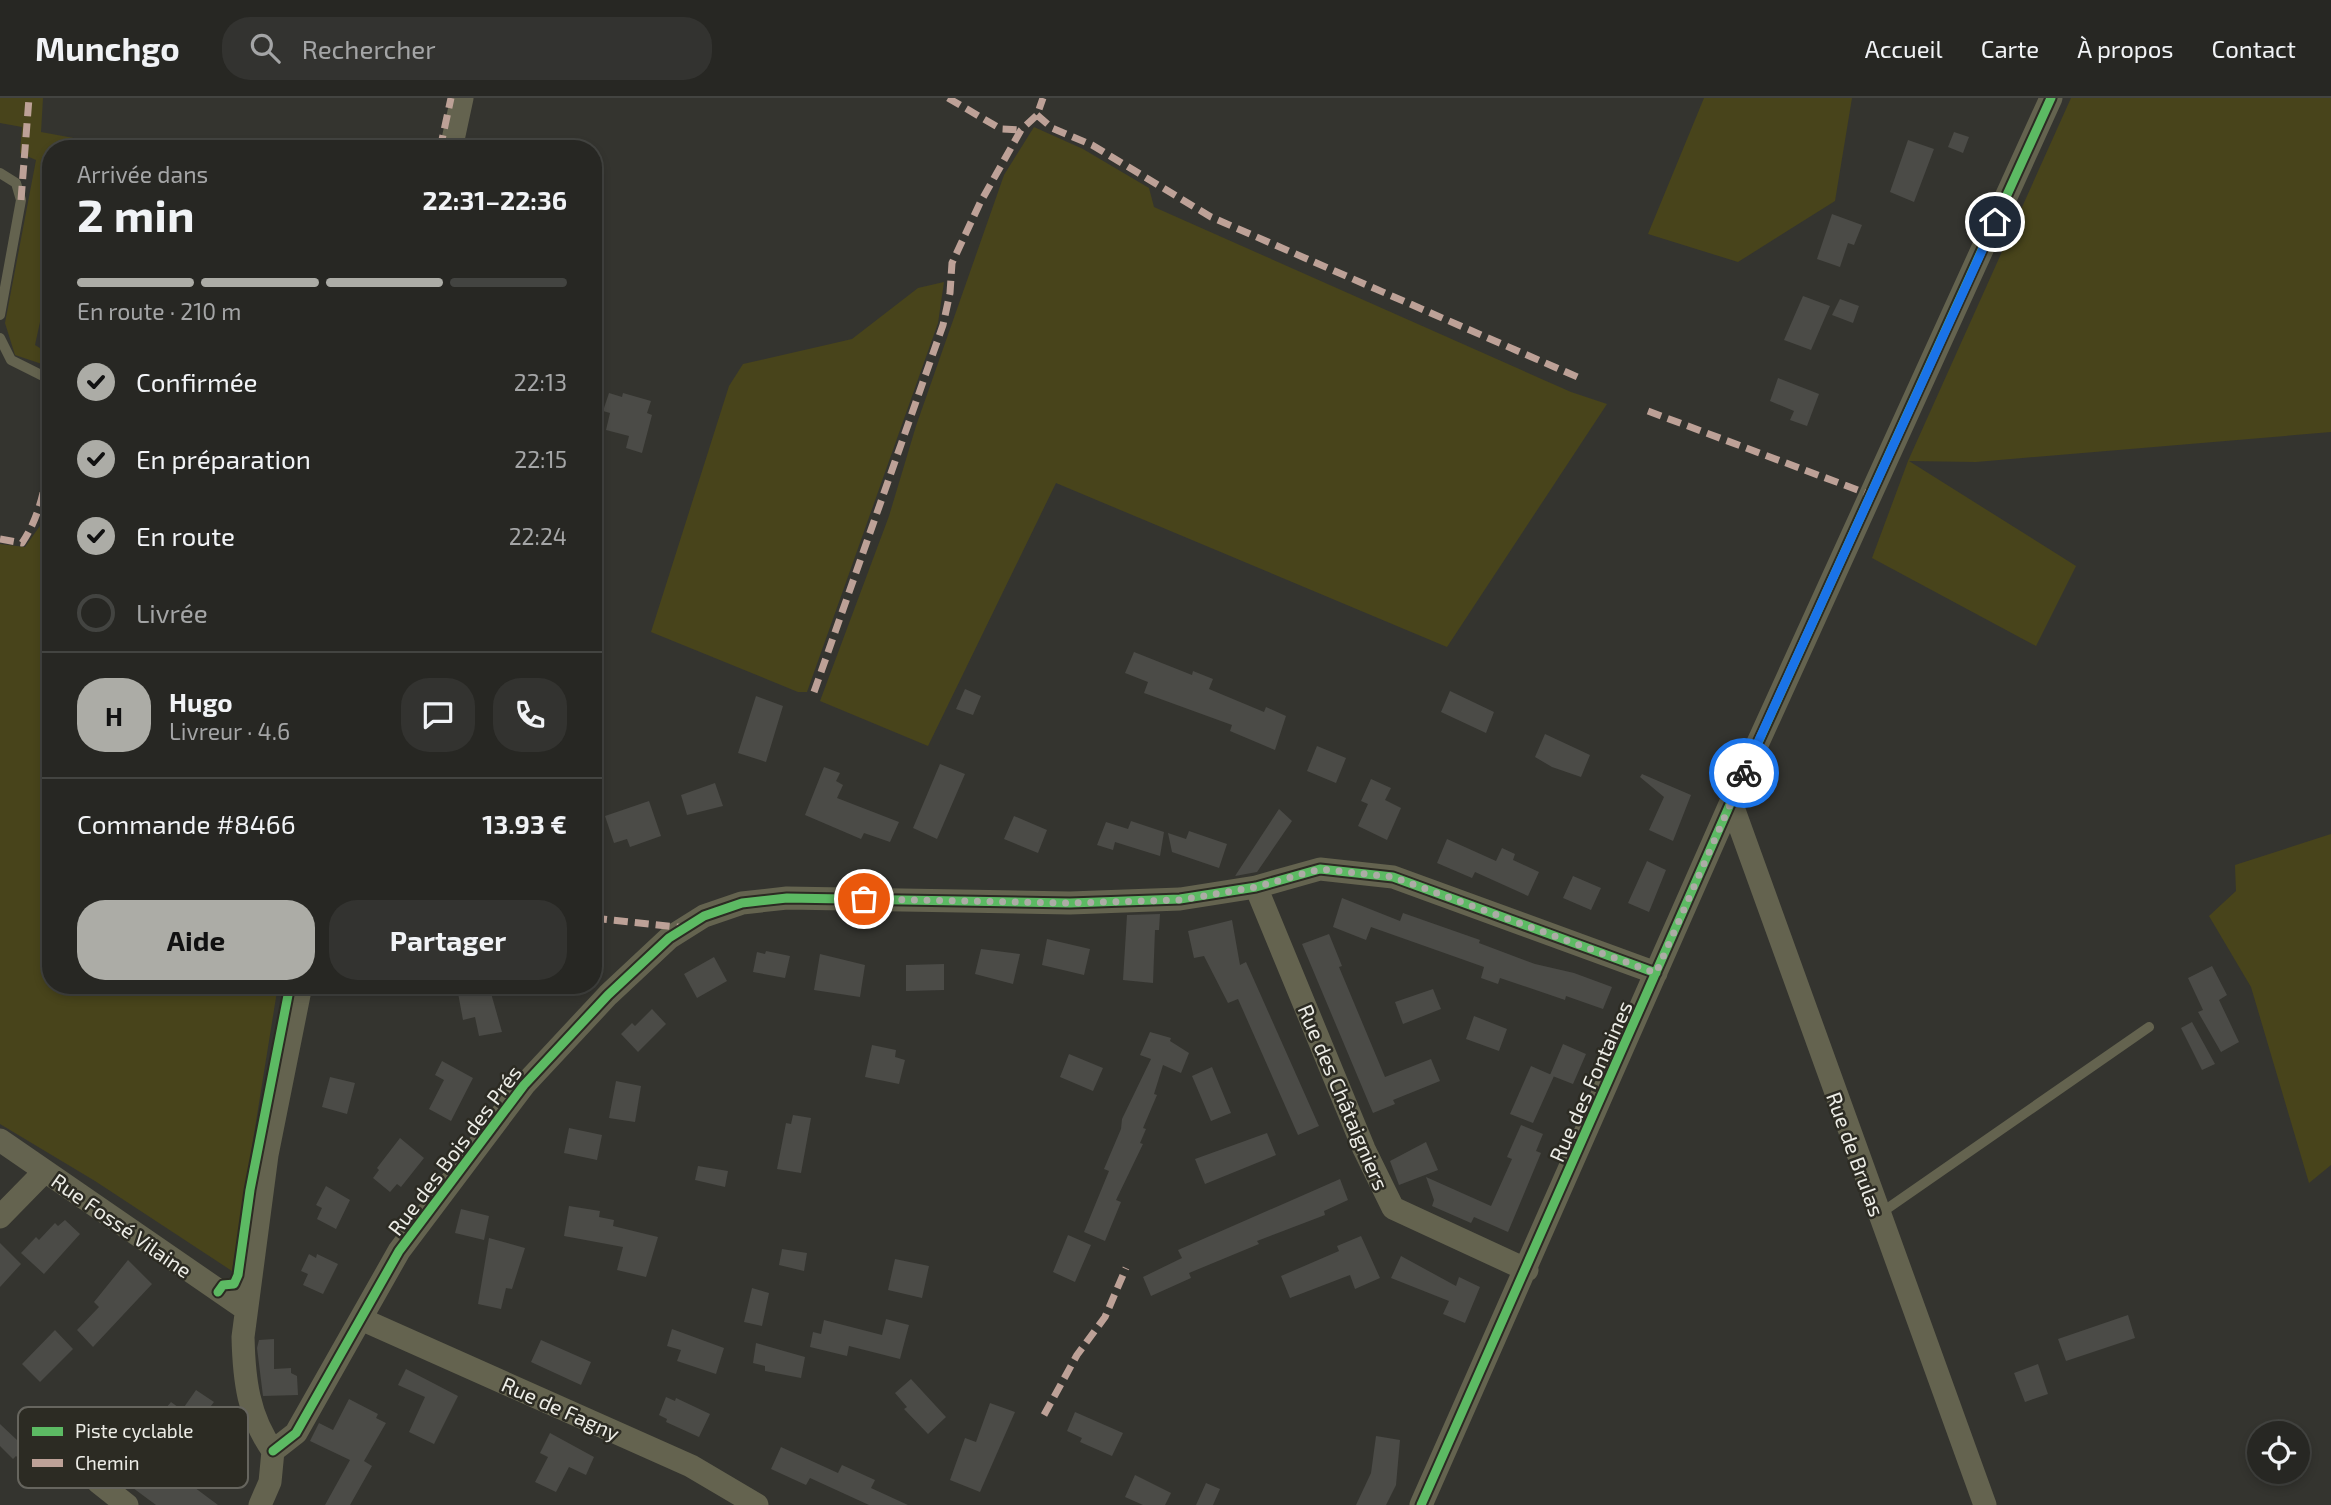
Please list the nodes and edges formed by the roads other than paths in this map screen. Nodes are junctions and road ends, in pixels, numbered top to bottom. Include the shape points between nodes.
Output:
1 (462, 98) edge
2 (2052, 98) edge
3 (453, 140) edge
4 (0, 173) edge
5 (0, 315) edge
6 (0, 338) edge
7 (42, 376) edge
8 (1731, 802) junction
9 (1256, 887) junction
10 (1656, 973) junction
11 (299, 994) edge
12 (2149, 1027) dead end
13 (0, 1140) edge
14 (45, 1171) junction
15 (1878, 1215) junction
16 (0, 1217) edge
17 (1527, 1270) junction
18 (244, 1308) junction
19 (361, 1319) junction
20 (273, 1451) junction
21 (106, 1488) edge
22 (127, 1505) edge
23 (260, 1505) edge
24 (757, 1505) edge
25 (1421, 1505) edge
26 (1985, 1505) edge

1 - 3 street
2 - 8 street, Rue des Fontaines
4 - 5 lane via 16,183 21,200
6 - 7 lane via 11,360
8 - 10 street, Rue des Fontaines
8 - 15 street, Rue de Brulas
9 - 10 street, Rue des Bois des Prés via 1320,869 1393,877
9 - 17 street, Rue des Châtaigniers via 1364,1149 1393,1208
9 - 19 street, Rue des Bois des Prés via 1180,900 1069,903 788,898 742,903 704,916 669,938 608,995 524,1085 399,1251
10 - 17 street, Rue des Fontaines
11 - 18 street via 267,1155
12 - 15 lane
13 - 14 street, Rue Fossé Vilaine
14 - 16 street
14 - 18 street, Rue Fossé Vilaine
15 - 26 street, Rue de Brulas
17 - 25 street, Rue des Fontaines
18 - 20 street via 243,1362 250,1403 258,1429
19 - 20 street, Rue des Bois des Prés via 296,1433
19 - 24 street, Rue de Fagny via 691,1466
20 - 23 street via 272,1474
21 - 22 street

